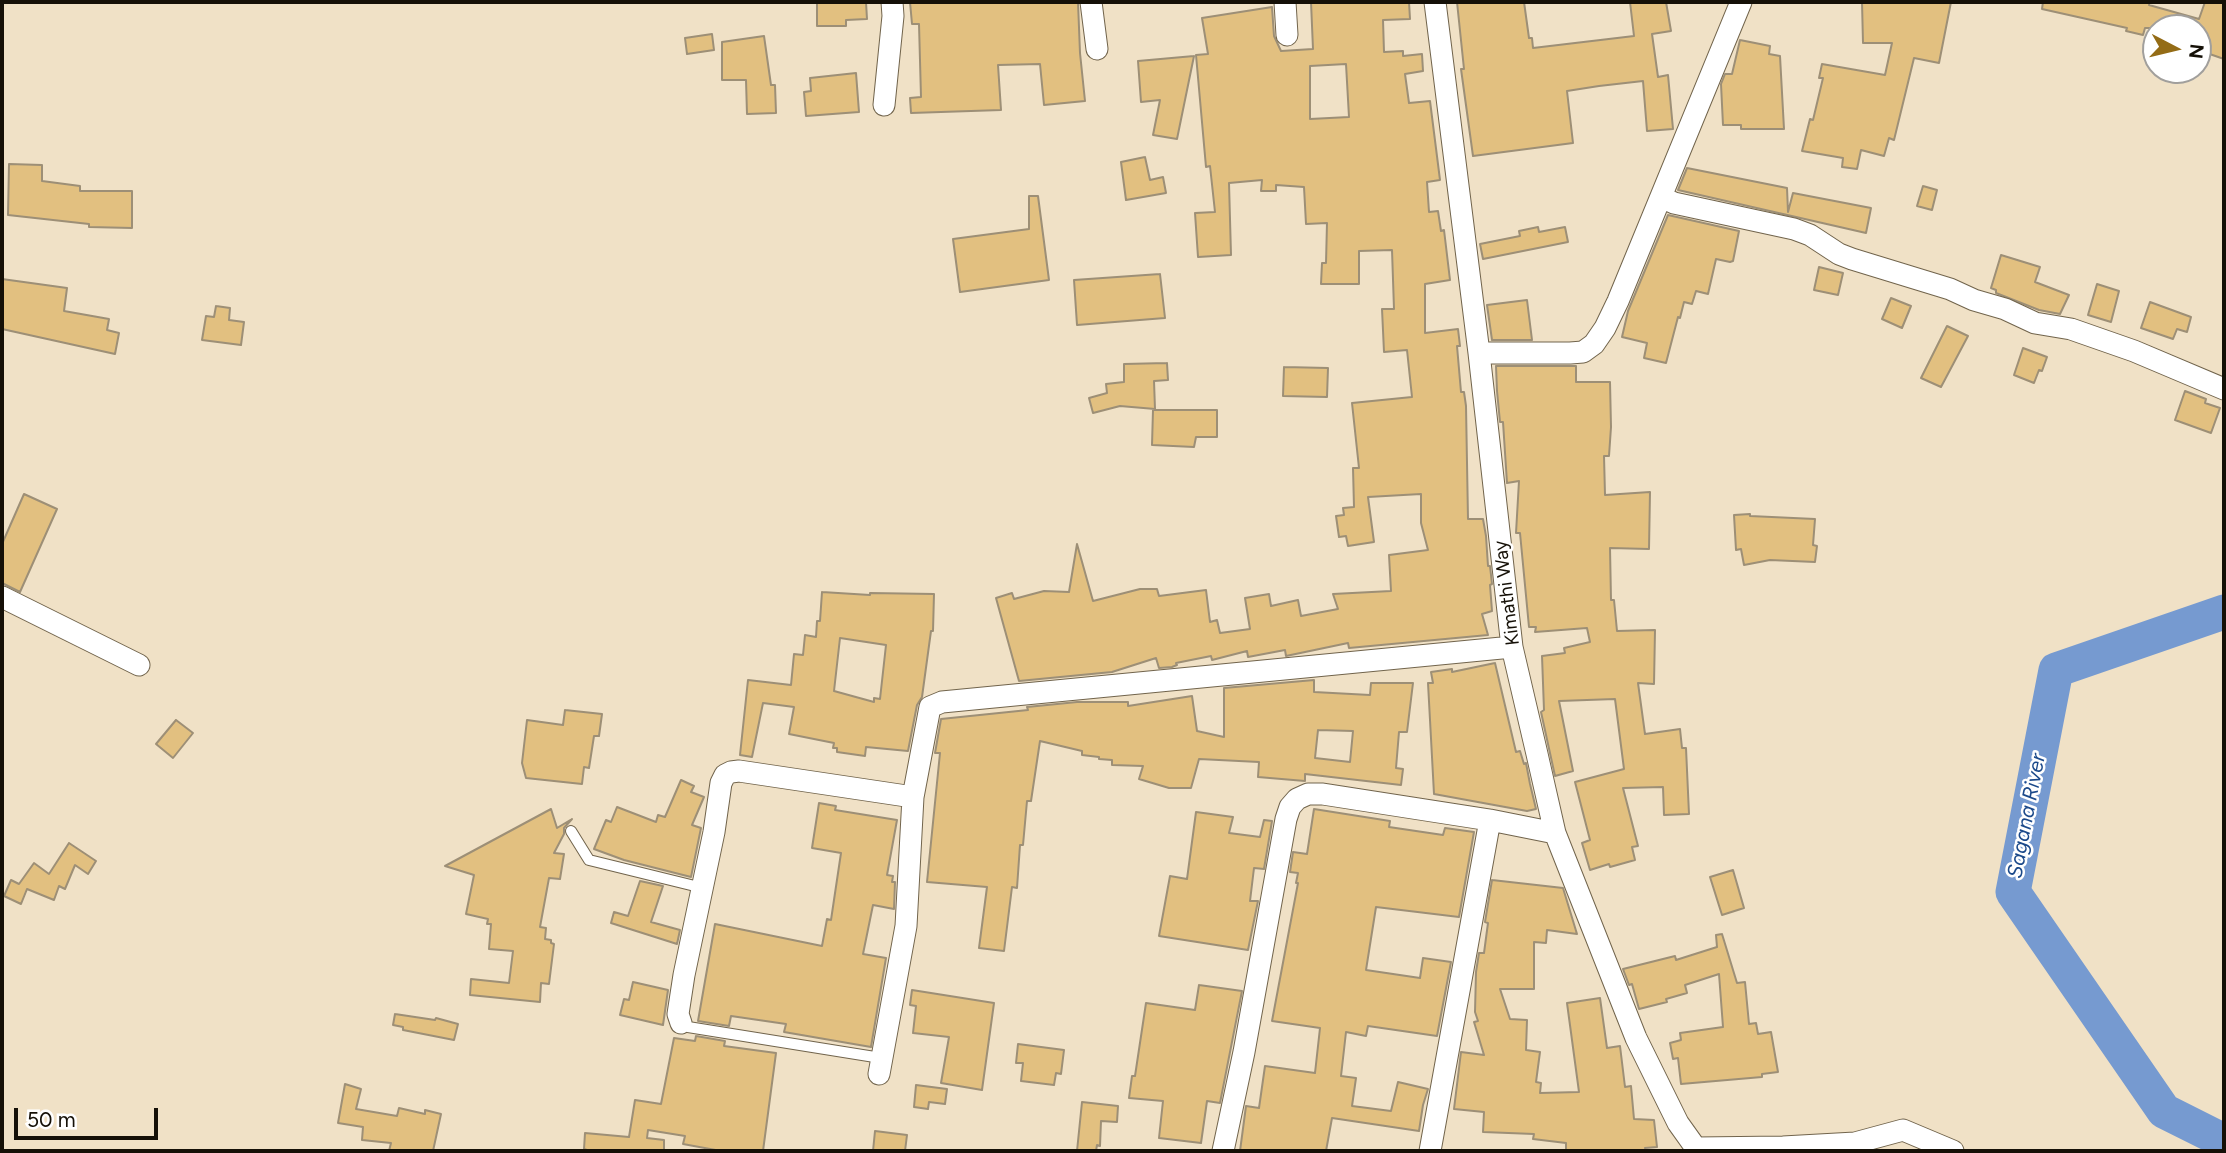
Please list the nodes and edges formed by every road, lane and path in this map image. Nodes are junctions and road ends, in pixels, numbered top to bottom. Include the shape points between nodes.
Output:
1 (892, 2) edge
2 (1091, 2) edge
3 (1285, 2) edge
4 (1435, 2) edge
5 (1741, 2) edge
6 (1287, 35) dead end
7 (1097, 49) dead end
8 (884, 105) dead end
9 (1661, 197) junction
10 (1479, 353) junction
11 (2224, 389) edge
12 (2, 597) edge
13 (1512, 647) junction
14 (139, 665) dead end
15 (913, 797) junction
16 (1490, 820) junction
17 (571, 831) dead end
18 (1555, 833) junction
19 (704, 888) junction
20 (681, 1023) joint
21 (880, 1066) joint
22 (1697, 1150) edge
23 (1223, 1151) edge
24 (1430, 1151) edge
25 (1953, 1151) edge

1 - 8 street
2 - 7 street
3 - 6 street
4 - 10 street, Kimathi Way
5 - 9 street
9 - 10 street via 1618,301 1594,344 1570,354
9 - 11 street via 1794,229 1852,259 1950,289 2035,323 2071,329 2134,351
10 - 13 street, Kimathi Way
12 - 14 street
13 - 15 street via 942,702 930,707 927,716
13 - 18 street, Kimathi Way
15 - 19 street via 731,772 721,783
15 - 21 street via 906,926
16 - 18 street
16 - 23 street via 1323,794 1308,794 1290,807
16 - 24 street
17 - 19 lane via 589,860
18 - 22 street, Kimathi Way via 1636,1038 1678,1123
19 - 20 street via 678,1014
20 - 21 lane
22 - 25 street via 1855,1143 1903,1130

